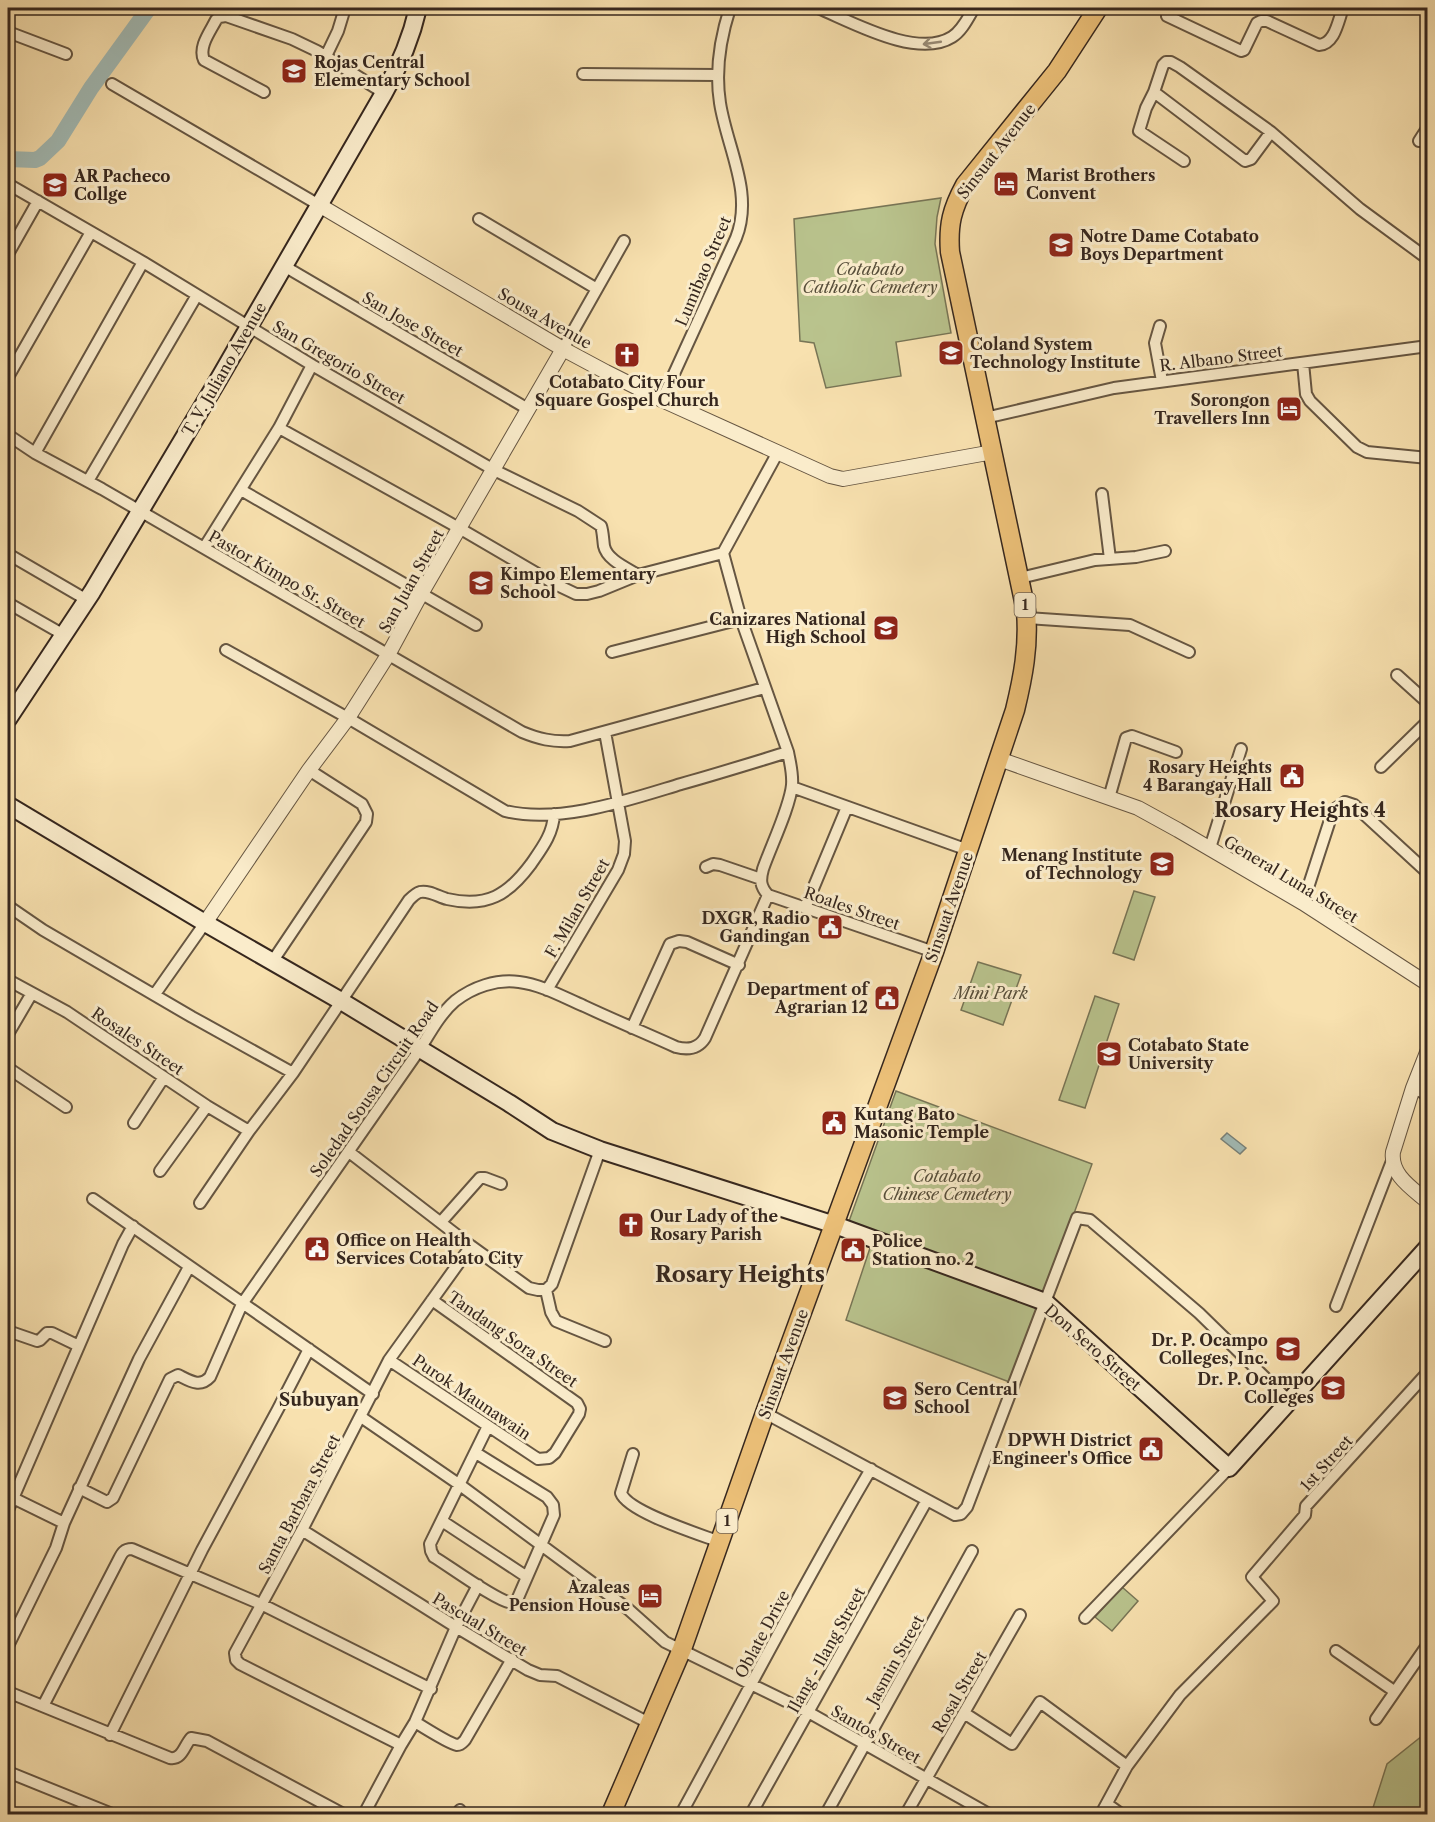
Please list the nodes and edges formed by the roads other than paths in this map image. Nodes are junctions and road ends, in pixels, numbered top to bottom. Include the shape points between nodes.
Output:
1 (345, 8) edge
2 (418, 8) edge
3 (730, 8) edge
4 (818, 8) edge
5 (974, 8) edge
6 (1098, 8) edge
7 (1343, 8) edge
8 (1167, 16) dead end
9 (8, 32) edge
10 (66, 54) dead end
11 (326, 56) junction
12 (583, 74) dead end
13 (717, 75) junction
14 (112, 84) dead end
15 (264, 92) dead end
16 (1154, 92) junction
17 (384, 93) junction
18 (1428, 128) edge
19 (1271, 132) junction
20 (1419, 141) dead end
21 (1184, 160) dead end
22 (8, 184) edge
23 (38, 201) junction
24 (319, 205) junction
25 (479, 219) dead end
26 (91, 232) junction
27 (624, 241) dead end
28 (8, 254) edge
29 (1428, 259) edge
30 (143, 262) junction
31 (284, 266) junction
32 (597, 289) junction
33 (197, 295) junction
34 (248, 326) junction
35 (1160, 326) dead end
36 (1428, 346) edge
37 (562, 349) junction
38 (1303, 363) junction
39 (312, 365) junction
40 (8, 377) edge
41 (1162, 381) junction
42 (662, 400) junction
43 (528, 409) junction
44 (986, 418) junction
45 (279, 428) junction
46 (8, 435) edge
47 (778, 452) junction
48 (993, 452) junction
49 (35, 453) junction
50 (1428, 458) edge
51 (494, 470) junction
52 (88, 481) junction
53 (242, 490) junction
54 (1102, 494) dead end
55 (140, 511) junction
56 (459, 528) junction
57 (204, 548) junction
58 (1165, 551) dead end
59 (723, 553) junction
60 (8, 554) edge
61 (1110, 559) junction
62 (638, 575) junction
63 (1020, 578) junction
64 (422, 594) junction
65 (87, 600) junction
66 (8, 603) edge
67 (1027, 618) junction
68 (741, 619) junction
69 (476, 625) dead end
70 (64, 634) junction
71 (226, 650) dead end
72 (612, 652) dead end
73 (1189, 652) dead end
74 (388, 655) junction
75 (1397, 675) dead end
76 (764, 688) junction
77 (1428, 703) edge
78 (348, 718) junction
79 (8, 719) edge
80 (1428, 721) edge
81 (605, 732) junction
82 (1241, 749) dead end
83 (788, 752) junction
84 (1176, 752) dead end
85 (999, 759) junction
86 (1381, 767) dead end
87 (309, 771) junction
88 (792, 787) junction
89 (1108, 798) junction
90 (618, 803) junction
91 (8, 805) edge
92 (847, 807) junction
93 (554, 814) junction
94 (1210, 848) junction
95 (968, 850) junction
96 (706, 867) dead end
97 (1428, 873) edge
98 (763, 887) junction
99 (1303, 903) junction
100 (8, 906) edge
101 (805, 908) junction
102 (205, 923) junction
103 (934, 952) junction
104 (272, 962) junction
105 (739, 965) junction
106 (8, 980) edge
107 (1428, 984) edge
108 (547, 990) junction
109 (32, 993) junction
110 (155, 994) junction
111 (341, 1001) junction
112 (632, 1028) junction
113 (8, 1034) edge
114 (420, 1049) junction
115 (1428, 1050) edge
116 (8, 1068) edge
117 (293, 1073) junction
118 (164, 1077) junction
119 (1413, 1088) junction
120 (1428, 1095) edge
121 (207, 1106) junction
122 (66, 1107) dead end
123 (134, 1123) dead end
124 (249, 1131) junction
125 (600, 1150) junction
126 (348, 1152) junction
127 (1392, 1161) junction
128 (160, 1172) dead end
129 (501, 1184) dead end
130 (93, 1199) dead end
131 (1428, 1202) edge
132 (200, 1203) dead end
133 (441, 1222) junction
134 (835, 1225) junction
135 (133, 1226) junction
136 (471, 1246) junction
137 (1428, 1247) edge
138 (189, 1267) junction
139 (546, 1290) junction
140 (432, 1300) junction
141 (1045, 1302) junction
142 (242, 1304) junction
143 (1336, 1306) dead end
144 (8, 1331) edge
145 (605, 1341) dead end
146 (79, 1346) junction
147 (309, 1349) junction
148 (390, 1360) junction
149 (1428, 1372) edge
150 (373, 1394) junction
151 (1289, 1401) junction
152 (765, 1413) junction
153 (361, 1417) junction
154 (488, 1426) junction
155 (476, 1453) junction
156 (633, 1454) dead end
157 (538, 1459) joint
158 (1228, 1468) junction
159 (871, 1469) junction
160 (460, 1485) junction
161 (79, 1488) junction
162 (13, 1498) junction
163 (927, 1500) junction
164 (8, 1510) edge
165 (442, 1521) junction
166 (64, 1523) junction
167 (303, 1530) junction
168 (720, 1542) junction
169 (541, 1545) junction
170 (972, 1551) dead end
171 (190, 1574) junction
172 (527, 1577) junction
173 (478, 1585) junction
174 (263, 1605) junction
175 (1020, 1615) dead end
176 (1085, 1618) dead end
177 (456, 1627) junction
178 (1428, 1644) edge
179 (8, 1646) edge
180 (682, 1649) junction
181 (1336, 1651) dead end
182 (512, 1659) junction
183 (752, 1685) junction
184 (431, 1689) junction
185 (1394, 1691) junction
186 (8, 1692) edge
187 (43, 1706) junction
188 (808, 1713) junction
189 (964, 1713) junction
190 (1376, 1719) dead end
191 (415, 1722) junction
192 (651, 1724) junction
193 (110, 1735) junction
194 (401, 1745) junction
195 (864, 1745) junction
196 (1127, 1766) junction
197 (8, 1772) edge
198 (926, 1779) junction
199 (1107, 1804) junction
200 (112, 1815) edge
201 (344, 1815) edge
202 (364, 1815) edge
203 (611, 1815) edge
204 (681, 1815) edge
205 (751, 1815) edge
206 (826, 1815) edge
207 (906, 1815) edge
208 (989, 1815) edge
209 (1101, 1815) edge
210 (1121, 1815) edge

1 - 11 street
2 - 17 main road, T. V. Juliano Avenue via 409,44
3 - 13 street, Lumibao Street
5 -> 4 street via 951,38 924,45 889,37
6 - 44 main road, Sinsuat Avenue / 1 via 1057,71 965,185 951,216 950,252
7 - 8 street via 1330,41 1323,45 1261,21 1241,51
9 - 10 street
11 - 15 street via 292,39 219,17 202,57
11 - 17 street
12 - 13 street
13 - 42 street, Lumibao Street via 720,106 742,193 742,217
14 - 24 street, Sousa Avenue
16 - 19 street via 1245,160 1251,159
16 - 19 street via 1162,65 1171,62
16 - 21 street via 1138,131
17 - 24 main road, T. V. Juliano Avenue
18 - 20 street
19 - 29 street via 1360,209
22 - 23 street, San Gregorio Street
23 - 26 street, San Gregorio Street
23 - 28 street
24 - 31 main road, T. V. Juliano Avenue
24 - 37 street, Sousa Avenue
25 - 32 street
26 - 30 street, San Gregorio Street
26 - 40 street
27 - 32 street, San Juan Street
30 - 33 street, San Gregorio Street
30 - 49 street
31 - 34 main road, T. V. Juliano Avenue
31 - 43 street, San Jose Street
32 - 37 street, San Juan Street
33 - 34 street, San Gregorio Street
33 - 52 street
34 - 39 street, San Gregorio Street
34 - 55 main road, T. V. Juliano Avenue
35 - 41 street via 1155,343
36 - 38 street, R. Albano Street
37 - 42 street, Sousa Avenue
37 - 43 street, San Juan Street
38 - 41 street, R. Albano Street
38 - 50 street via 1310,401 1357,447 1367,452
39 - 45 street
39 - 51 street, San Gregorio Street
41 - 44 street, R. Albano Street via 1114,388
42 - 47 street, Sousa Avenue
43 - 51 street, San Juan Street
44 - 48 main road, Sinsuat Avenue / 1
45 - 53 street
45 - 56 street
46 - 49 street, Pastor Kimpo Sr. Street
47 - 48 street, Sousa Avenue via 843,479
47 - 59 street
48 - 63 main road, Sinsuat Avenue / 1
49 - 52 street, Pastor Kimpo Sr. Street
51 - 56 street, San Juan Street
51 - 62 street, San Gregorio Street via 596,522 602,529 607,554
52 - 55 street, Pastor Kimpo Sr. Street
53 - 57 street
53 - 64 street
54 - 61 street
55 - 57 street, Pastor Kimpo Sr. Street
55 - 65 main road, T. V. Juliano Avenue
56 - 62 street via 576,594 599,591
56 - 64 street, San Juan Street
57 - 74 street, Pastor Kimpo Sr. Street
58 - 61 street
59 - 62 street
59 - 68 street
60 - 65 street
61 - 63 street
63 - 67 main road, Sinsuat Avenue / 1
64 - 69 street
64 - 74 street, San Juan Street
65 - 70 main road, T. V. Juliano Avenue
66 - 70 street
67 - 73 street via 1130,625
67 - 85 main road, Sinsuat Avenue / 1 via 1024,671
68 - 72 street
68 - 76 street
70 - 79 main road, T. V. Juliano Avenue
71 - 78 street
74 - 78 street, San Juan Street
74 - 81 street, Pastor Kimpo Sr. Street via 538,738 570,741
75 - 77 street
76 - 81 street, Pastor Kimpo Sr. Street
76 - 83 street
78 - 87 street, San Juan Street
78 - 93 street via 505,811 534,816
80 - 86 street
81 - 90 street, F. Milan Street
82 - 94 street
83 - 88 street
83 - 90 street
84 - 89 street via 1132,736 1125,738
85 - 89 street, General Luna Street
85 - 95 main road, Sinsuat Avenue / 1
87 - 102 street, San Juan Street
87 - 104 street via 362,804 366,822
88 - 92 street
88 - 98 street, Soledad Sousa Circuit Road
89 - 94 street, General Luna Street via 1138,808
90 - 93 street
90 - 108 street, F. Milan Street via 625,841 618,870
91 - 102 main road, Don Sero Street
92 - 95 street
92 - 101 street
93 - 111 street via 547,841 502,894 480,902 420,892 409,900
94 - 99 street, General Luna Street
95 - 103 main road, Sinsuat Avenue / 1
96 - 98 street, Roales Street via 720,865
97 - 99 street via 1354,805 1345,802 1335,809 1330,820
98 - 101 street, Roales Street
98 - 105 street, Soledad Sousa Circuit Road
99 - 107 street, General Luna Street
100 - 110 street
101 - 103 street, Roales Street
102 - 104 main road, Don Sero Street
102 - 110 street
103 - 134 main road, Sinsuat Avenue / 1
104 - 111 main road, Don Sero Street
105 - 112 street, Soledad Sousa Circuit Road via 703,1042 694,1048 676,1047
105 - 112 street via 687,942 670,944
106 - 109 street, Rosales Street
108 - 112 street, Soledad Sousa Circuit Road
108 - 114 street, Soledad Sousa Circuit Road via 520,982 487,984 453,1002
109 - 113 street
109 - 118 street, Rosales Street
110 - 117 street
111 - 114 main road, Don Sero Street
111 - 117 street
114 - 125 main road, Don Sero Street via 552,1131
114 - 126 street, Soledad Sousa Circuit Road
115 - 119 street
116 - 122 street
117 - 124 street
118 - 121 street, Rosales Street
118 - 123 street
119 - 120 street
119 - 127 street
121 - 124 street, Rosales Street
121 - 128 street
124 - 132 street
125 - 134 main road, Don Sero Street
125 - 139 street via 558,1271
126 - 133 street
126 - 142 street, Soledad Sousa Circuit Road
127 - 131 street via 1399,1176
127 - 143 street
129 - 133 street via 480,1178
130 - 135 street
133 - 136 street
134 - 141 main road, Don Sero Street
134 - 152 main road, Sinsuat Avenue / 1
135 - 138 street
135 - 146 street
136 - 139 street via 529,1288
136 - 140 street, Santa Barbara Street
137 - 151 main road
138 - 142 street
138 - 161 street via 139,1359
139 - 145 street via 556,1321
140 - 148 street, Santa Barbara Street
140 - 157 street, Tandang Sora Street via 577,1403 579,1414 555,1453
141 - 151 street via 1077,1218 1090,1220 1199,1313
141 - 158 main road, Don Sero Street
141 - 163 street via 967,1507 955,1515
142 - 147 street
142 - 161 street, Soledad Sousa Circuit Road via 208,1380 198,1384 178,1375 170,1379 113,1498 107,1502
144 - 146 street via 37,1341 52,1333
146 - 162 street
147 - 150 street
147 - 171 street
148 - 150 street, Santa Barbara Street
148 - 154 street, Purok Maunawain
149 - 196 street, 1st Street via 1306,1506 1305,1515 1252,1577 1273,1601 1180,1695
150 - 153 street, Santa Barbara Street
151 - 158 main road
152 - 159 street
152 - 168 main road, Sinsuat Avenue / 1
153 - 160 street, Santos Street
153 - 167 street, Santa Barbara Street
154 - 155 street
154 - 157 street, Purok Maunawain
155 - 160 street
155 - 169 street via 553,1505 554,1515
156 - 168 street via 621,1493 623,1499 654,1517
158 - 176 street
159 - 163 street
159 - 183 street, Oblate Drive via 829,1539
160 - 165 street
160 - 169 street, Santos Street
161 - 166 street
162 - 164 street
162 - 166 street
163 - 188 street, Ilang - Ilang Street
165 - 172 street
165 - 173 street via 430,1544 434,1557
166 - 179 street via 57,1548
167 - 174 street, Santa Barbara Street
167 - 177 street, Pascual Street
168 - 180 main road, Sinsuat Avenue / 1
169 - 172 street
169 - 180 street, Santos Street via 628,1609 664,1642
170 - 195 street, Jasmin Street
171 - 174 street
171 - 187 street via 132,1549 124,1550
171 - 193 street
172 - 173 street via 512,1603
173 - 177 street
174 - 184 street
174 - 194 street, Santa Barbara Street via 238,1647 236,1660
175 - 189 street, Rosal Street
177 - 182 street, Pascual Street
177 - 184 street
178 - 185 street
180 - 183 street, Santos Street
180 - 192 main road, Sinsuat Avenue / 1
181 - 185 street
182 - 191 street via 461,1744
182 - 192 street, Pascual Street via 540,1675 557,1676
183 - 188 street, Santos Street
183 - 204 street, Oblate Drive
184 - 191 street
185 - 190 street
186 - 187 street
187 - 193 street
188 - 195 street, Santos Street
188 - 205 street, Ilang - Ilang Street
189 - 196 street via 1012,1744 1040,1702
189 - 198 street, Rosal Street
191 - 194 street
192 - 203 main road, Sinsuat Avenue / 1
193 - 201 street via 175,1759 191,1738 207,1741
194 - 202 street
195 - 198 street, Santos Street
195 - 206 street, Jasmin Street
196 - 199 street
197 - 200 street
198 - 207 street, Rosal Street
198 - 208 street, Santos Street
199 - 209 street
199 - 210 street

